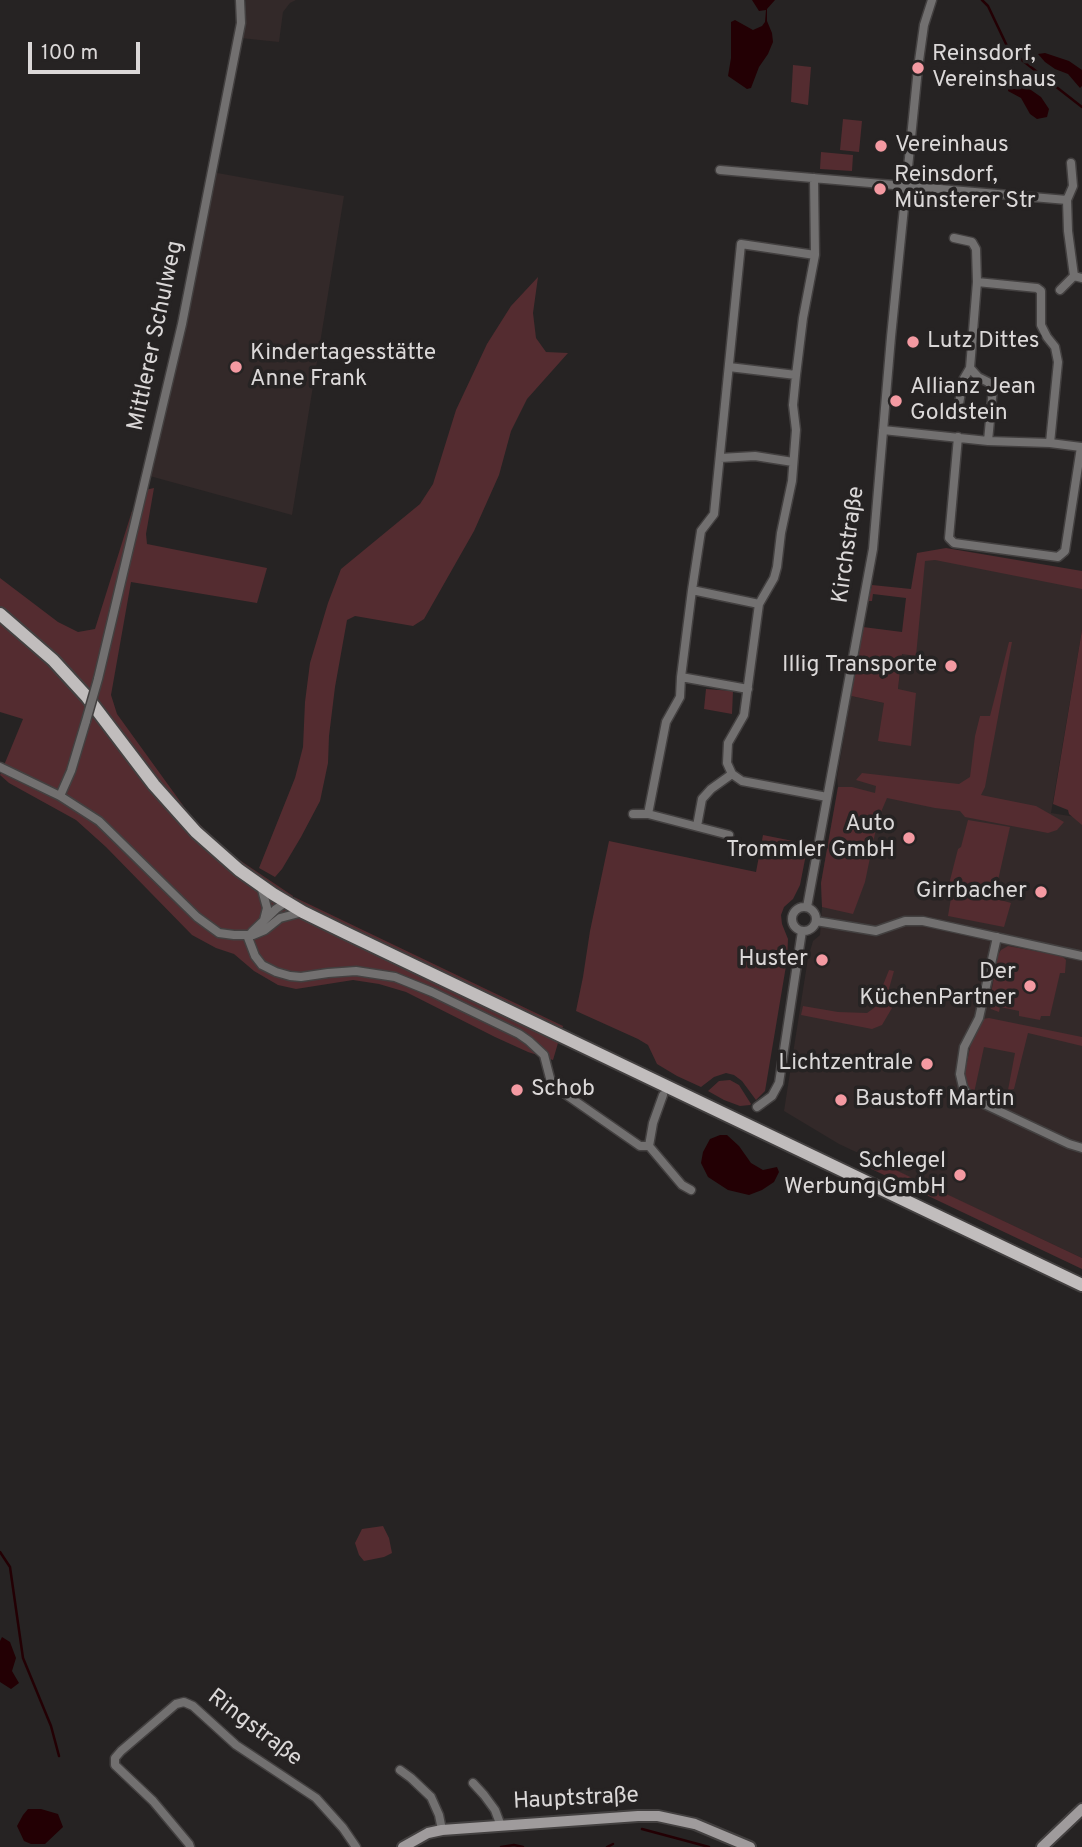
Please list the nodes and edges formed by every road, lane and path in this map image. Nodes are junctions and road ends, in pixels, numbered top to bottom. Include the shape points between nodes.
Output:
1 (240, 0) edge
2 (932, 0) edge
3 (1071, 163) dead end
4 (720, 170) dead end
5 (814, 177) junction
6 (906, 185) junction
7 (1068, 200) junction
8 (954, 238) dead end
9 (816, 255) junction
10 (1078, 277) edge
11 (977, 282) junction
12 (1060, 290) dead end
13 (729, 367) junction
14 (970, 368) junction
15 (796, 375) junction
16 (960, 404) dead end
17 (883, 430) junction
18 (958, 437) junction
19 (988, 441) junction
20 (1049, 443) junction
21 (1081, 449) edge
22 (720, 458) junction
23 (793, 462) junction
24 (692, 590) junction
25 (759, 604) junction
26 (0, 614) edge
27 (681, 677) junction
28 (748, 689) junction
29 (0, 767) edge
30 (732, 774) junction
31 (60, 796) junction
32 (827, 797) junction
33 (633, 814) dead end
34 (648, 814) junction
35 (697, 826) junction
36 (729, 835) dead end
37 (261, 886) junction
38 (286, 902) junction
39 (807, 907) junction
40 (303, 912) junction
41 (280, 918) junction
42 (816, 921) junction
43 (262, 924) junction
44 (802, 931) junction
45 (247, 935) junction
46 (997, 937) junction
47 (1082, 956) edge
48 (663, 1095) dead end
49 (757, 1107) dead end
50 (649, 1146) junction
51 (1082, 1148) edge
52 (691, 1190) dead end
53 (1082, 1285) edge
54 (400, 1770) dead end
55 (473, 1783) dead end
56 (1082, 1809) edge
57 (500, 1826) junction
58 (442, 1829) junction
59 (190, 1847) edge
60 (356, 1847) edge
61 (403, 1847) edge
62 (750, 1847) edge
63 (1042, 1847) edge

1 - 31 street, Mittlerer Schulweg, bridge via 241,23 182,324 98,679
2 - 6 street, Kirchstraße via 920,46
3 - 7 street via 1073,186
4 - 5 street
5 - 6 street
5 - 9 street
6 - 7 street
6 - 17 street, Kirchstraße
7 - 10 street via 1068,231
8 - 11 street via 972,242 976,249
9 - 13 street via 741,244
9 - 15 street
10 - 12 street
11 - 14 street
11 - 20 street via 1041,291 1041,325 1055,347 1058,362
13 - 15 street
13 - 22 street
14 - 16 street via 963,380
14 - 19 street via 993,388
15 - 23 street
17 - 18 street
17 - 32 street, Kirchstraße via 873,549
18 - 19 street
18 - 21 street via 949,538 954,543 1058,557 1065,551
19 - 20 street
20 - 21 street
22 - 23 street via 755,456
22 - 24 street via 714,513 701,531
23 - 25 street via 777,568
24 - 25 street
24 - 27 street
25 - 28 street
26 - 37 main road via 87,696 182,818
27 - 28 street
27 - 34 street via 680,697 666,722
28 - 30 street via 744,715 728,743 727,763
29 - 31 street
30 - 32 street via 742,781
30 - 35 street via 702,799
31 - 45 street via 99,821 206,925 219,933
32 - 39 street, Kirchstraße
33 - 34 street
34 - 35 street
35 - 36 street
37 - 38 main road
37 - 43 street via 267,908
38 - 40 main road
38 - 41 street
38 - 43 street
39 - 42 street
39 - 44 street, Kirchstraße via 793,917
40 - 41 street
40 - 53 main road
41 - 45 street via 265,930
42 - 44 street via 811,929
42 - 46 street via 876,931 914,920
43 - 45 street
44 - 49 street, Kirchstraße via 779,1083 772,1096
45 - 50 street via 262,965 276,972 301,977 356,971 395,977 519,1034 544,1055 555,1087 640,1146
46 - 47 street
46 - 51 street via 979,1018 964,1047 963,1087 982,1103
48 - 50 street
50 - 52 street
54 - 58 street via 431,1797
55 - 57 street via 495,1810
56 - 63 main road
57 - 58 main road, Hauptstraße
57 - 62 main road, Hauptstraße via 658,1816 695,1824
58 - 61 main road, Hauptstraße
59 - 60 street, Ringstraße via 153,1801 115,1765 121,1751 184,1702 236,1745 316,1798

